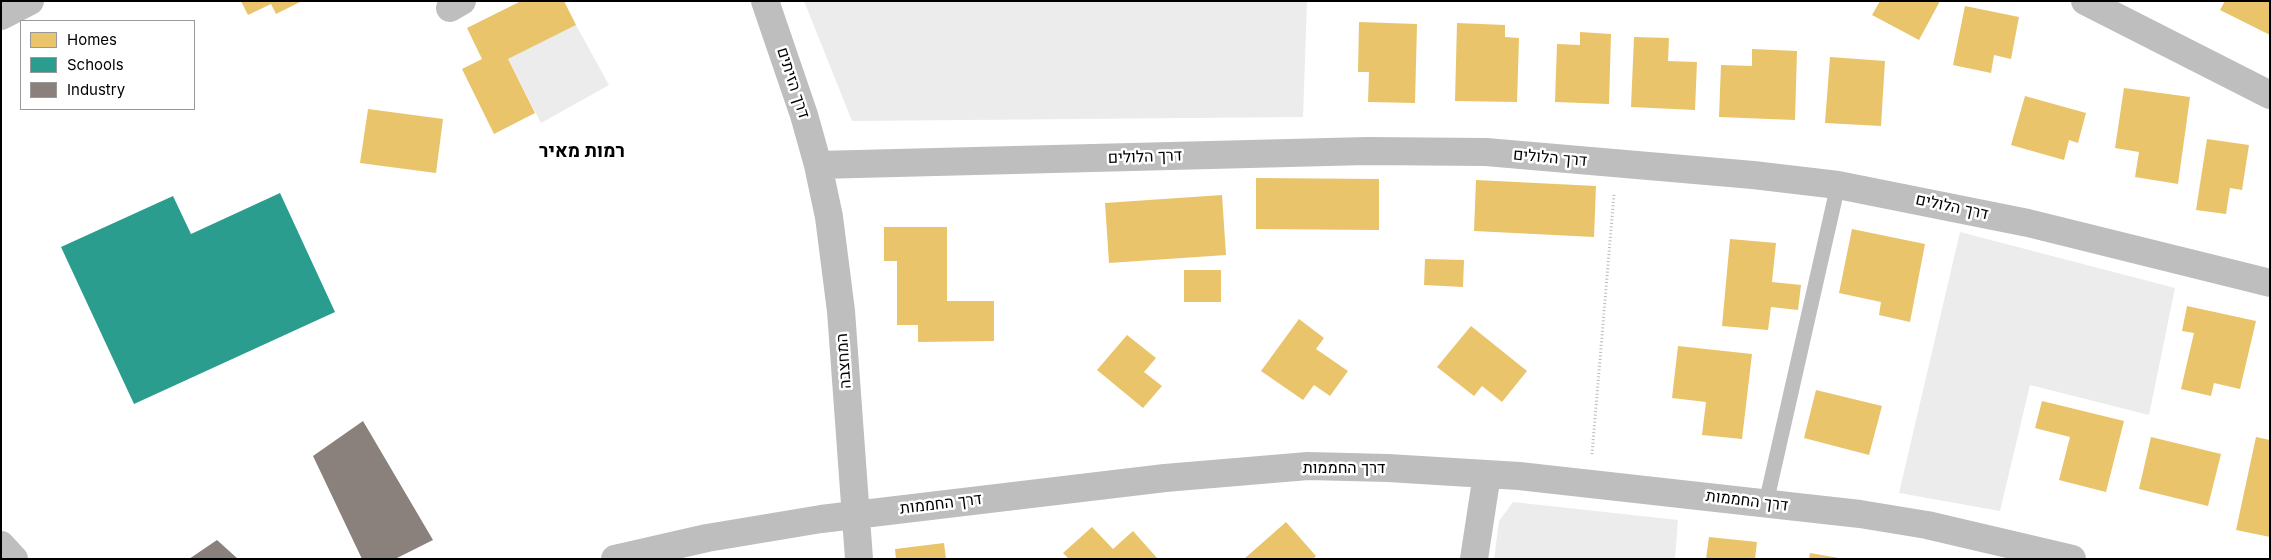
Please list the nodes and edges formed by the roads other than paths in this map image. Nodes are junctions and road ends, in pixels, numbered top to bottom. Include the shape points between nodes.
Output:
1 (30, 1) edge
2 (765, 1) edge
3 (2084, 1) edge
4 (1, 16) edge
5 (2270, 95) edge
6 (818, 165) junction
7 (1838, 185) junction
8 (2270, 283) edge
9 (1487, 474) junction
10 (1766, 503) junction
11 (856, 514) junction
12 (1, 545) edge
13 (14, 559) edge
14 (615, 559) edge
15 (859, 559) edge
16 (1474, 559) edge
17 (2072, 559) edge

1 - 4 street
2 - 6 street, דרך הזיתים
3 - 5 street
6 - 7 street, דרך הלולים via 1367,151 1486,152
6 - 11 street, המחצבה via 836,263
7 - 8 street, דרך הלולים via 2028,223
7 - 10 lane
9 - 10 street, דרך החממות via 1590,482
9 - 11 street, דרך החממות via 1308,466 1245,470
9 - 16 street
10 - 17 street, דרך החממות via 1927,526
11 - 14 street, דרך החממות via 707,538
11 - 15 street, המחצבה
12 - 13 street

